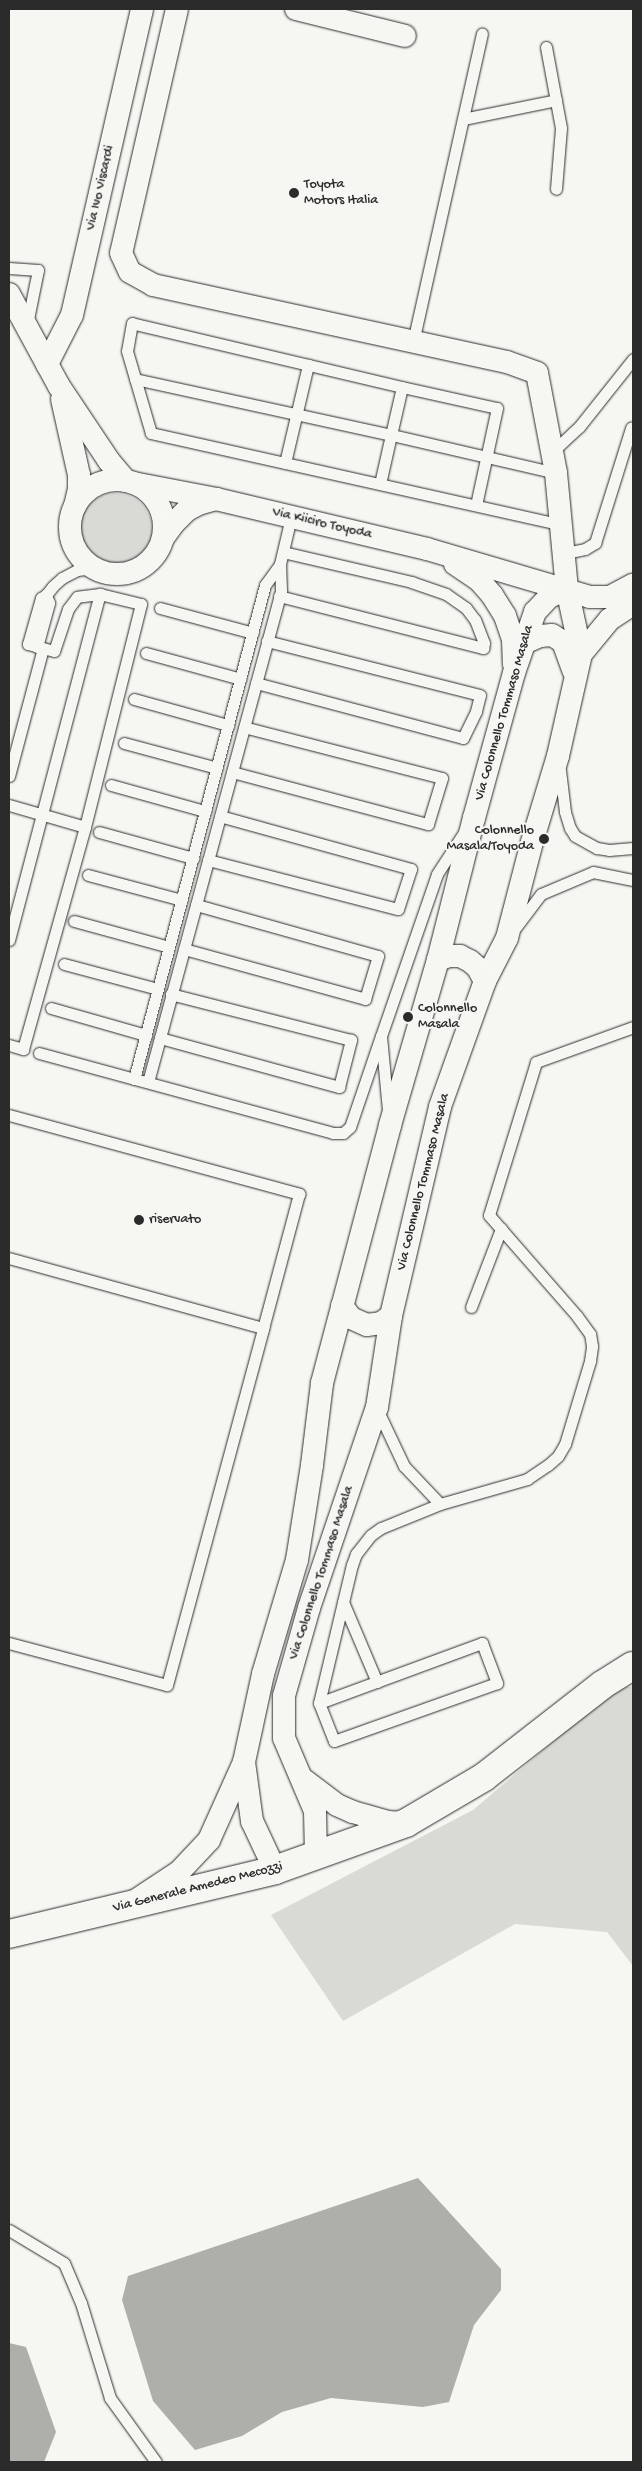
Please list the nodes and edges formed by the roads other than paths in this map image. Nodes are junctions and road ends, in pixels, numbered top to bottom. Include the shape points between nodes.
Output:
1 (142, 9) edge
2 (177, 9) edge
3 (296, 9) edge
4 (482, 34) dead end
5 (405, 36) dead end
6 (546, 47) dead end
7 (556, 100) junction
8 (463, 119) junction
9 (556, 190) dead end
10 (9, 268) edge
11 (9, 294) edge
12 (27, 325) junction
13 (413, 342) junction
14 (633, 359) edge
15 (47, 364) junction
16 (308, 364) junction
17 (136, 379) junction
18 (59, 386) junction
19 (402, 387) junction
20 (298, 415) junction
21 (630, 428) dead end
22 (391, 435) junction
23 (487, 457) junction
24 (554, 462) junction
25 (285, 463) junction
26 (130, 482) junction
27 (380, 484) junction
28 (216, 499) junction
29 (74, 506) junction
30 (476, 506) junction
31 (291, 517) junction
32 (563, 525) junction
33 (163, 538) junction
34 (427, 549) junction
35 (283, 552) junction
36 (565, 553) junction
37 (280, 564) junction
38 (94, 568) junction
39 (633, 586) edge
40 (567, 589) junction
41 (100, 594) junction
42 (279, 596) junction
43 (633, 604) edge
44 (160, 608) dead end
45 (253, 633) junction
46 (267, 641) junction
47 (524, 643) junction
48 (41, 648) junction
49 (146, 653) dead end
50 (581, 654) junction
51 (514, 674) junction
52 (575, 676) junction
53 (241, 679) junction
54 (256, 683) junction
55 (134, 699) dead end
56 (228, 725) junction
57 (244, 727) junction
58 (124, 743) dead end
59 (558, 756) junction
60 (217, 768) junction
61 (232, 772) junction
62 (9, 776) edge
63 (112, 786) dead end
64 (9, 805) edge
65 (206, 811) junction
66 (42, 815) junction
67 (220, 816) junction
68 (474, 818) junction
69 (85, 827) junction
70 (99, 832) dead end
71 (633, 848) edge
72 (193, 858) junction
73 (208, 860) junction
74 (88, 875) dead end
75 (633, 880) edge
76 (182, 900) junction
77 (196, 905) junction
78 (74, 921) dead end
79 (507, 938) junction
80 (9, 940) edge
81 (169, 947) junction
82 (184, 949) junction
83 (438, 960) junction
84 (64, 964) dead end
85 (485, 981) junction
86 (158, 990) junction
87 (172, 994) junction
88 (51, 1008) dead end
89 (633, 1027) edge
90 (146, 1035) junction
91 (381, 1036) junction
92 (160, 1038) junction
93 (9, 1045) edge
94 (39, 1053) dead end
95 (134, 1079) junction
96 (148, 1082) junction
97 (9, 1115) edge
98 (390, 1125) junction
99 (501, 1229) junction
100 (9, 1258) edge
101 (342, 1306) junction
102 (471, 1307) dead end
103 (391, 1316) junction
104 (263, 1328) junction
105 (377, 1407) junction
106 (440, 1504) junction
107 (343, 1602) junction
108 (9, 1644) edge
109 (633, 1666) edge
110 (377, 1682) junction
111 (319, 1703) junction
112 (244, 1762) junction
113 (300, 1777) junction
114 (406, 1823) junction
115 (316, 1855) junction
116 (275, 1870) junction
117 (128, 1905) junction
118 (9, 1934) edge
119 (9, 2230) edge
120 (156, 2462) edge

1 - 15 street, Via Ivo Viscardi via 72,315
2 - 13 street via 121,253 130,272 153,285
3 - 5 street
4 - 8 lane
6 - 7 lane
7 - 8 lane
7 - 9 lane via 561,128
8 - 13 lane
10 - 12 lane via 38,270
11 - 12 street
12 - 15 street
13 - 24 street via 507,362 537,373
14 - 24 lane
15 - 18 street
16 - 17 lane via 132,323 128,351
16 - 19 lane
16 - 20 lane
17 - 20 lane
17 - 25 lane via 151,433
18 - 26 street via 108,461
18 - 29 street via 79,475
19 - 22 lane
19 - 23 lane via 497,408
20 - 22 lane
20 - 25 lane
21 - 36 lane via 595,543 585,549
22 - 23 lane
22 - 27 lane
23 - 24 lane
23 - 30 lane
24 - 32 street
25 - 27 lane
26 - 28 street, Via Kiiciro Toyoda
26 - 29 street via 111,480 95,486
26 - 33 street via 146,490 158,504 164,522
27 - 30 lane
28 - 31 street, Via Kiiciro Toyoda
28 - 33 street via 188,510
29 - 38 street via 70,522 72,540 78,554
30 - 32 lane
31 - 34 street, Via Kiiciro Toyoda
31 - 35 lane
32 - 36 street
33 - 38 street via 151,561 140,569 117,574
34 - 40 street, Via Kiiciro Toyoda
34 - 51 street, Via Kiiciro Toyoda via 479,580 492,595 505,616 512,638
35 - 37 lane
35 - 42 lane via 412,582 446,594 466,608 476,620 483,648
36 - 40 street
37 - 42 lane
37 - 45 lane via 266,585
38 - 48 lane via 77,570 62,578 41,598
39 - 40 street, Via Kiiciro Toyoda via 610,596 590,597
40 - 47 street, Via Colonnello Tommaso Masala via 549,597 535,612
40 - 50 street, Via Colonnello Tommaso Masala
41 - 48 lane via 77,598
41 - 66 lane
41 - 69 lane via 141,604
42 - 46 lane
43 - 50 street via 610,619
44 - 45 lane
45 - 53 lane
46 - 54 lane
46 - 54 lane via 480,695 476,711 463,738
47 - 51 street, Via Colonnello Tommaso Masala
47 - 52 street via 552,635 566,647
48 - 62 lane
49 - 53 lane
50 - 52 street, Via Colonnello Tommaso Masala
51 - 68 street, Via Colonnello Tommaso Masala
52 - 59 street, Via Colonnello Tommaso Masala
53 - 56 lane
54 - 57 lane
55 - 56 lane
56 - 60 lane
57 - 61 lane
57 - 61 lane via 442,778 428,824
58 - 60 lane
59 - 71 lane via 565,812 575,836 597,848
59 - 79 street, Via Colonnello Tommaso Masala
60 - 65 lane
61 - 67 lane
63 - 65 lane
64 - 66 lane
65 - 72 lane
66 - 69 lane
66 - 80 lane
67 - 73 lane
67 - 73 lane via 411,869 398,909
68 - 83 street, Via Colonnello Tommaso Masala
68 - 91 lane via 437,874
69 - 93 lane via 23,1049
70 - 72 lane
72 - 76 lane
73 - 77 lane
74 - 76 lane
75 - 79 lane via 593,872 541,894
76 - 81 lane
77 - 82 lane
77 - 82 lane via 378,956 365,999
78 - 81 lane
79 - 85 street, Via Colonnello Tommaso Masala
81 - 86 lane
82 - 87 lane
83 - 85 street via 460,956 478,968
83 - 98 street, Via Colonnello Tommaso Masala
84 - 86 lane
85 - 103 street, Via Colonnello Tommaso Masala via 440,1107
86 - 90 lane
87 - 92 lane
87 - 92 lane via 351,1040 339,1087
88 - 90 lane
89 - 99 lane via 536,1062 489,1215
90 - 95 lane
91 - 96 lane via 350,1127 343,1133 333,1133
91 - 98 lane
92 - 96 lane
94 - 95 lane
95 - 96 lane
97 - 104 lane via 299,1194
98 - 101 street, Via Colonnello Tommaso Masala
99 - 102 lane
99 - 106 lane via 590,1334 590,1361 570,1431 558,1456 527,1479
100 - 104 lane
101 - 103 street via 351,1318 367,1324 381,1323
101 - 112 street, Via Colonnello Tommaso Masala via 322,1383 297,1560 264,1674
103 - 105 street, Via Colonnello Tommaso Masala
104 - 108 lane via 167,1685
105 - 106 lane via 404,1466
105 - 113 street, Via Colonnello Tommaso Masala via 309,1608 284,1696 284,1738
106 - 107 lane via 371,1535 356,1554
107 - 110 lane
107 - 111 lane
109 - 114 street, Via Generale Amedeo Mecozzi via 602,1685 484,1777
110 - 111 lane
110 - 111 lane via 482,1643 497,1683 334,1741
112 - 116 street via 252,1822
112 - 117 street via 208,1840 179,1872
113 - 114 street via 337,1805 353,1812 387,1822
113 - 115 street, Via Colonnello Tommaso Masala via 315,1811
114 - 115 street, Via Generale Amedeo Mecozzi
115 - 116 street, Via Generale Amedeo Mecozzi
116 - 117 street, Via Generale Amedeo Mecozzi
117 - 118 street, Via Generale Amedeo Mecozzi
119 - 120 lane via 64,2263 81,2303 110,2398

